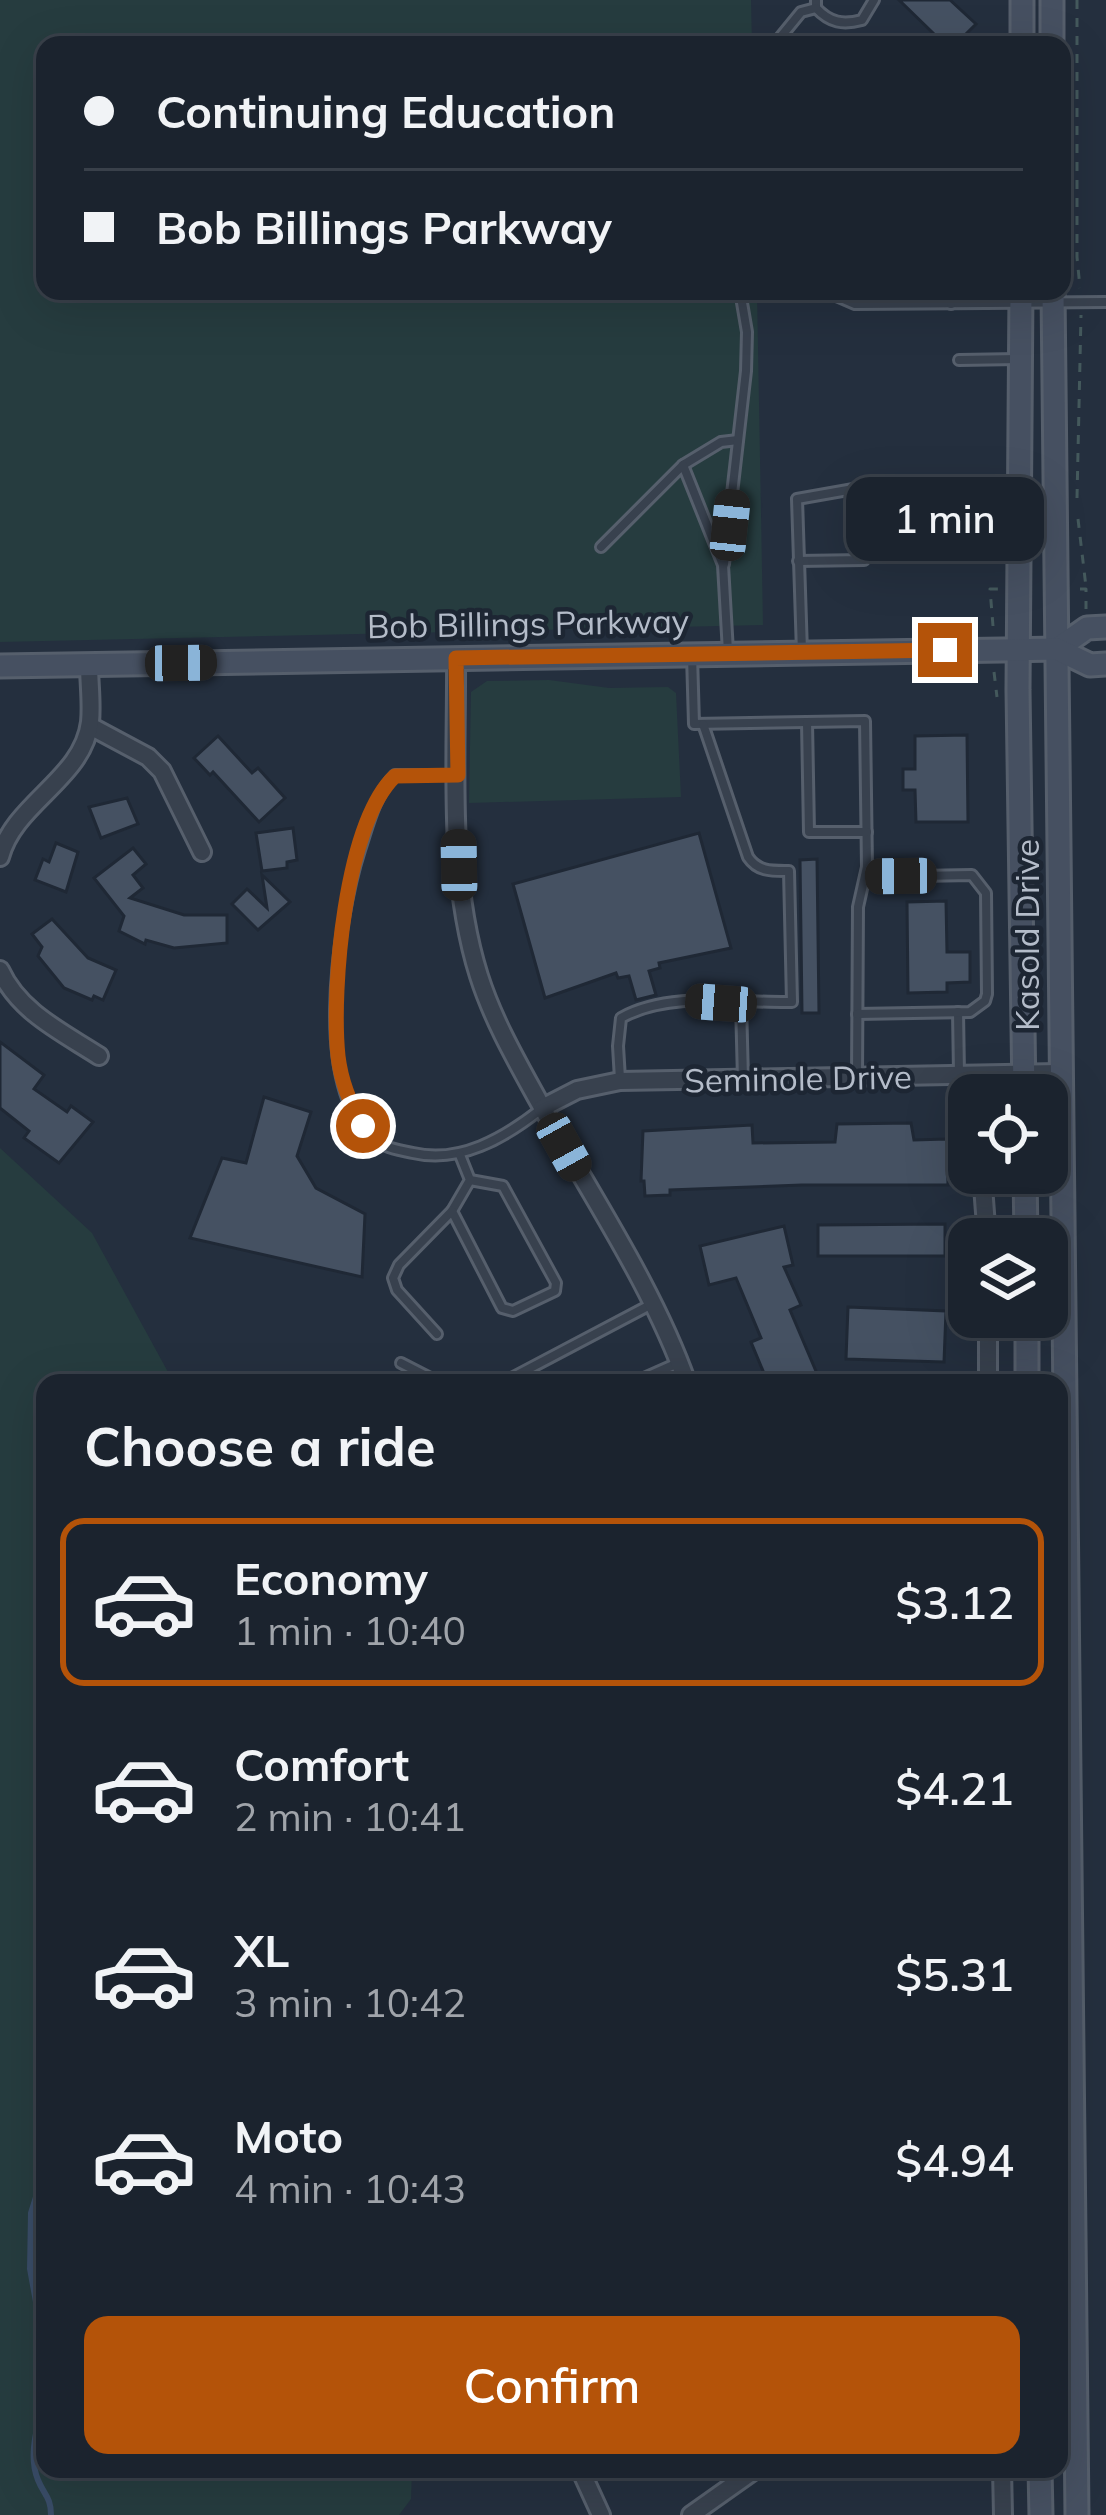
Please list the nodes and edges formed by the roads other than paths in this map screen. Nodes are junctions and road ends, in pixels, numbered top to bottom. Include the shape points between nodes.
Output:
1 (874, 0) edge
2 (1022, 0) edge
3 (1052, 0) edge
4 (816, 4) edge
5 (782, 36) edge
6 (1022, 36) edge
7 (1052, 36) edge
8 (1071, 299) edge
9 (742, 300) edge
10 (846, 300) edge
11 (952, 300) edge
12 (991, 300) edge
13 (1021, 300) edge
14 (1054, 300) edge
15 (1106, 302) edge
16 (952, 304) junction
17 (959, 359) dead end
18 (1018, 359) junction
19 (738, 440) junction
20 (683, 465) junction
21 (1018, 482) junction
22 (863, 486) junction
23 (601, 547) dead end
24 (798, 561) junction
25 (723, 565) junction
26 (1106, 627) edge
27 (1057, 649) junction
28 (1019, 650) junction
29 (802, 652) junction
30 (692, 653) junction
31 (728, 653) junction
32 (456, 658) junction
33 (89, 664) junction
34 (1106, 664) edge
35 (0, 666) edge
36 (807, 722) junction
37 (703, 724) junction
38 (90, 725) junction
39 (458, 775) junction
40 (867, 832) junction
41 (202, 852) dead end
42 (0, 857) edge
43 (865, 877) junction
44 (0, 970) edge
45 (741, 1003) junction
46 (958, 1012) junction
47 (857, 1013) junction
48 (99, 1056) dead end
49 (1059, 1073) junction
50 (967, 1074) edge
51 (1024, 1074) edge
52 (1056, 1074) edge
53 (948, 1075) edge
54 (857, 1077) junction
55 (743, 1078) junction
56 (620, 1081) junction
57 (542, 1108) junction
58 (460, 1154) junction
59 (470, 1180) junction
60 (452, 1211) junction
61 (651, 1304) junction
62 (437, 1334) dead end
63 (988, 1338) edge
64 (1027, 1338) edge
65 (680, 1363) junction
66 (401, 1364) dead end
67 (422, 1374) edge
68 (519, 1374) edge
69 (654, 1374) edge
70 (684, 1374) edge
71 (988, 1374) edge
72 (1027, 1374) edge
73 (1061, 1374) edge
74 (1068, 2369) edge
75 (584, 2478) edge
76 (743, 2478) edge
77 (1002, 2478) edge
78 (1040, 2478) edge
79 (602, 2515) edge
80 (691, 2515) edge
81 (1003, 2515) edge
82 (1041, 2515) edge
83 (1077, 2515) edge

1 - 4 lane via 862,20 848,23
2 - 6 main road
3 - 7 main road
4 - 5 lane
8 - 15 lane
9 - 19 lane via 747,332
10 - 16 lane
11 - 16 lane
12 - 16 lane
13 - 18 main road, Kasold Drive
14 - 27 main road, Kasold Drive
17 - 18 lane
18 - 21 main road, Kasold Drive
19 - 20 lane
19 - 25 lane
20 - 23 lane
20 - 25 lane
21 - 22 lane
21 - 28 main road, Kasold Drive
22 - 24 lane via 796,500
22 - 24 lane via 864,560
24 - 29 lane
25 - 31 lane
26 - 27 main road, Bob Billings Parkway via 1087,628
27 - 28 main road, Bob Billings Parkway
27 - 34 main road, Bob Billings Parkway
27 - 49 main road, Kasold Drive
28 - 29 main road, Bob Billings Parkway
28 - 51 main road, Kasold Drive
29 - 31 main road, Bob Billings Parkway
30 - 31 main road, Bob Billings Parkway
30 - 32 main road, Bob Billings Parkway
30 - 37 lane via 694,724
32 - 33 main road, Bob Billings Parkway
32 - 39 street
33 - 35 main road, Bob Billings Parkway
33 - 38 street
36 - 37 lane
36 - 40 lane via 809,832
36 - 40 lane via 865,721
37 - 45 lane via 748,857 768,871 789,871 792,1002
38 - 41 street via 162,771
38 - 42 street via 61,776 12,826
39 - 57 street via 469,939 492,1013
39 - 58 lane via 395,776 382,788 340,931 336,1021 344,1084 363,1126 384,1146
40 - 43 lane
43 - 46 lane via 972,875 980,883 987,994 978,1007
43 - 47 lane
44 - 48 street via 28,1009
45 - 55 lane
45 - 56 lane via 673,1000 621,1018
46 - 47 lane
46 - 50 lane
47 - 54 lane
49 - 52 street, Seminole Drive
49 - 73 main road, Kasold Drive
53 - 54 street, Seminole Drive
54 - 55 street, Seminole Drive
55 - 56 street, Seminole Drive
56 - 57 street, Seminole Drive
57 - 58 lane
57 - 61 street
58 - 59 lane
59 - 60 lane
59 - 60 lane via 502,1186 555,1291 513,1311 502,1308
60 - 62 lane via 393,1278
61 - 65 street
61 - 68 lane
63 - 71 street
64 - 72 main road
65 - 69 lane
65 - 70 street
66 - 67 lane
74 - 83 main road, Kasold Drive
75 - 79 street
76 - 80 street
77 - 81 street
78 - 82 main road

